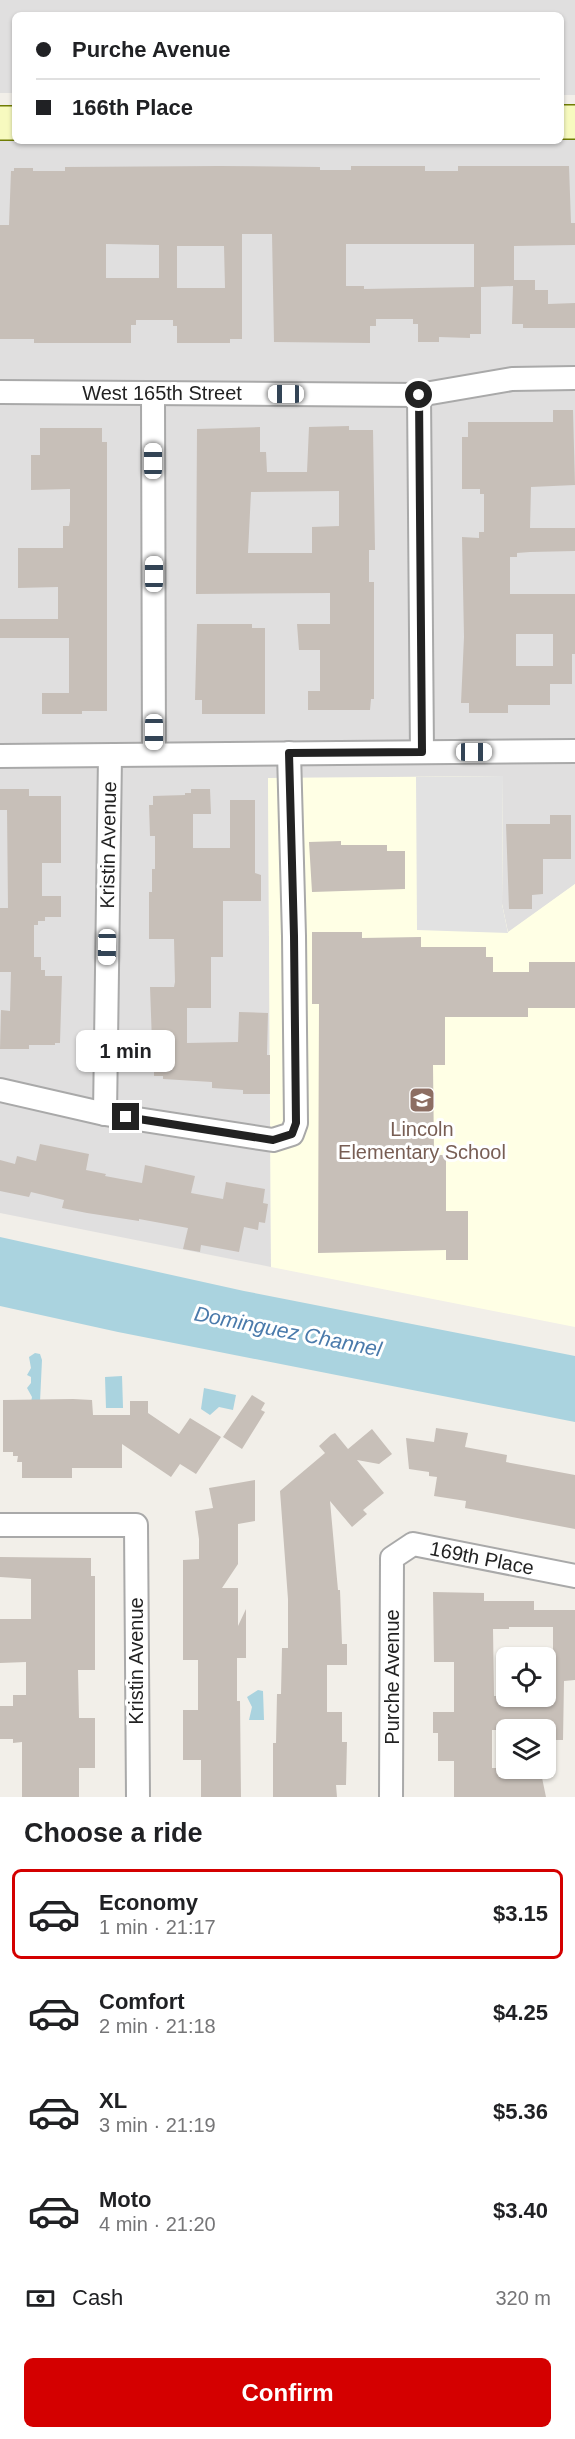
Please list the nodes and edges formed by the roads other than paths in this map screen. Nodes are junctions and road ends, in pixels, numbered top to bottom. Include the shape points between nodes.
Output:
1 (575, 378) edge
2 (0, 392) edge
3 (153, 394) junction
4 (419, 395) junction
5 (575, 751) edge
6 (422, 752) junction
7 (289, 753) junction
8 (154, 754) junction
9 (0, 756) edge
10 (110, 756) junction
11 (0, 1090) edge
12 (105, 1114) junction
13 (0, 1525) edge
14 (392, 1558) joint
15 (575, 1576) edge
16 (138, 1797) edge
17 (391, 1797) edge

1 - 4 street, West 165th Street via 512,380
2 - 3 street, West 165th Street
3 - 4 street, West 165th Street
3 - 8 street
4 - 6 street
5 - 6 street
6 - 7 street
7 - 8 street
7 - 12 street via 296,1033 296,1123 292,1134 273,1140
8 - 10 street
9 - 10 street
10 - 12 street, Kristin Avenue
11 - 12 street
13 - 16 street, Kristin Avenue via 136,1525
14 - 15 street, 169th Place via 413,1544
14 - 17 street, Purche Avenue

